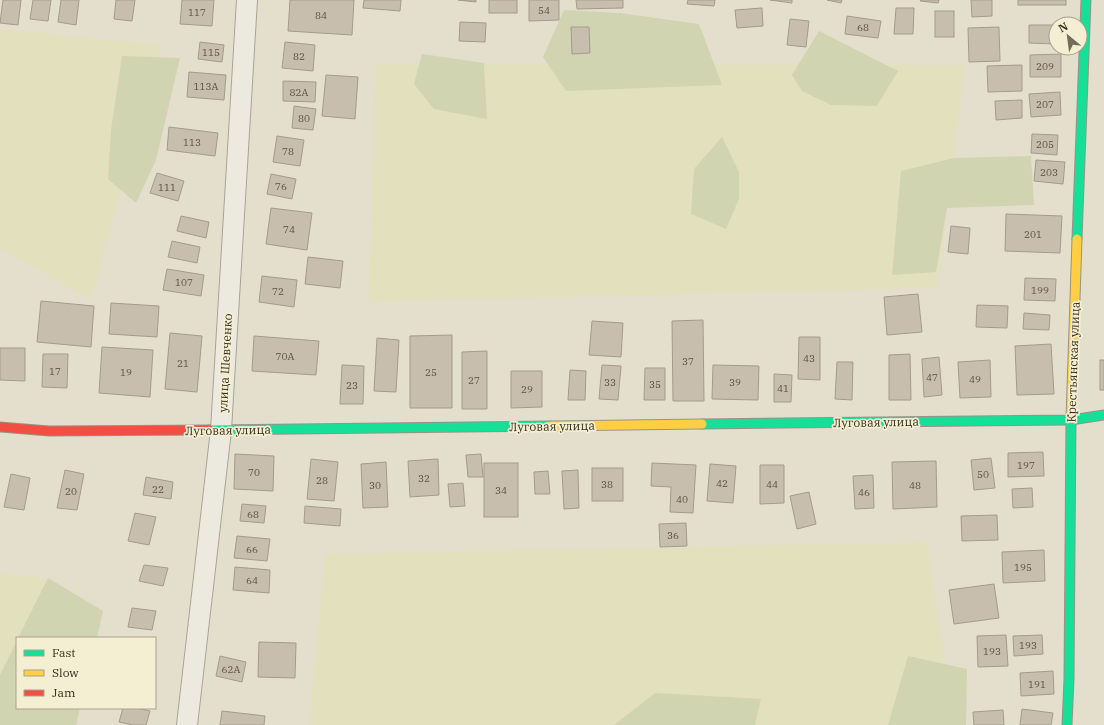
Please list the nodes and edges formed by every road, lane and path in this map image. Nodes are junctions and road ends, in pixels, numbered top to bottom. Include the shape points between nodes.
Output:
1 (247, 0) edge
2 (1086, 0) edge
3 (1104, 415) edge
4 (1071, 420) junction
5 (0, 427) edge
6 (221, 430) junction
7 (187, 725) edge
8 (1067, 725) edge

1 - 6 street, улица Шевченко
2 - 4 street, Крестьянская улица
3 - 4 street, Луговая улица
4 - 6 street, Луговая улица
4 - 8 street, Крестьянская улица
5 - 6 street, Луговая улица via 49,431
6 - 7 street, улица Шевченко

